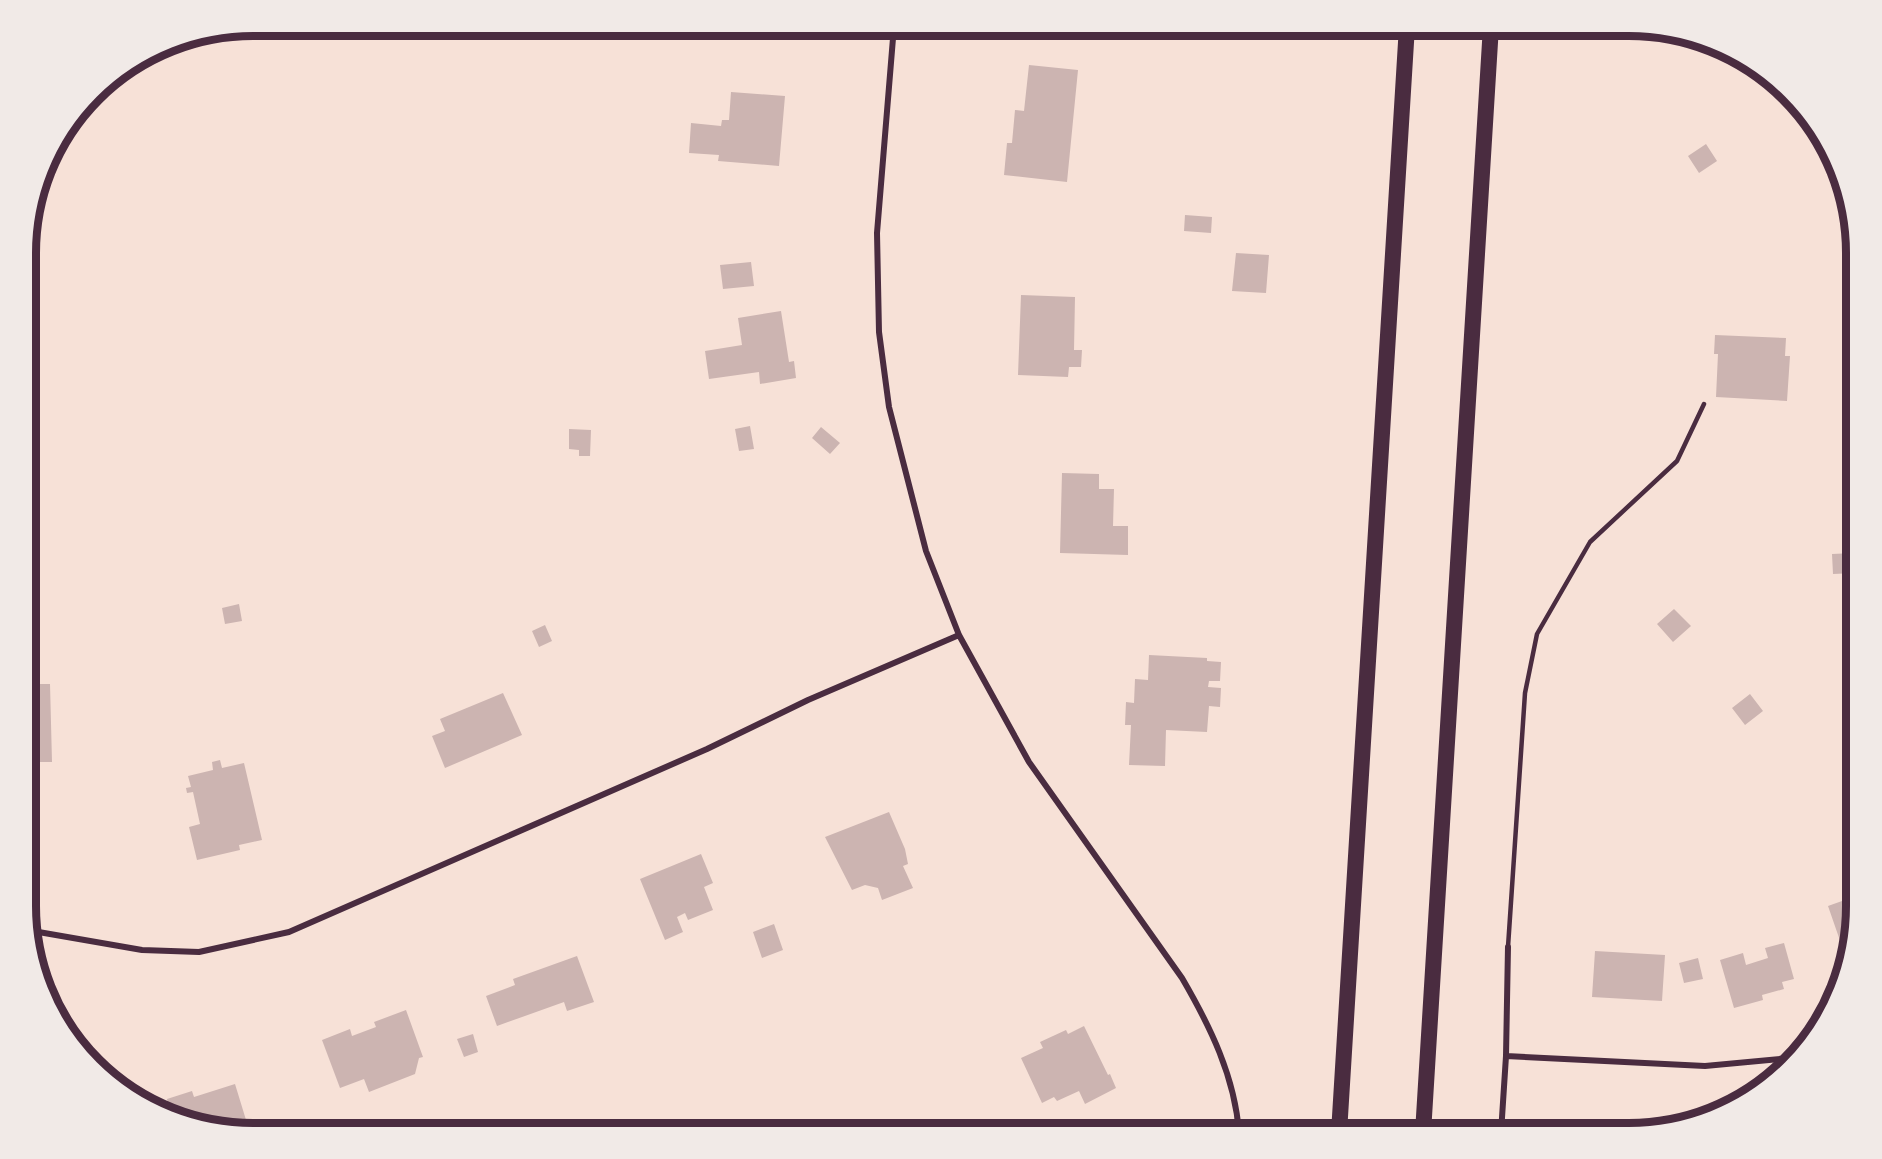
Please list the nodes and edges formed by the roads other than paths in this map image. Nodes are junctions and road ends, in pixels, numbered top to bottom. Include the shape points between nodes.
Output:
1 (893, 36) edge
2 (1406, 36) edge
3 (1490, 36) edge
4 (1704, 404) dead end
5 (958, 635) junction
6 (38, 932) edge
7 (1508, 946) joint
8 (1506, 1056) junction
9 (1782, 1059) edge
10 (1238, 1123) edge
11 (1340, 1123) edge
12 (1424, 1123) edge
13 (1502, 1123) edge

1 - 5 street via 877,233 879,332 889,407 926,551
2 - 11 highway
3 - 12 highway
4 - 7 lane via 1677,461 1590,542 1537,634 1525,693
5 - 6 street via 289,932 199,952 142,950
5 - 10 street via 1029,762 1199,1006 1222,1058
7 - 8 street
8 - 9 street via 1705,1066
8 - 13 street

